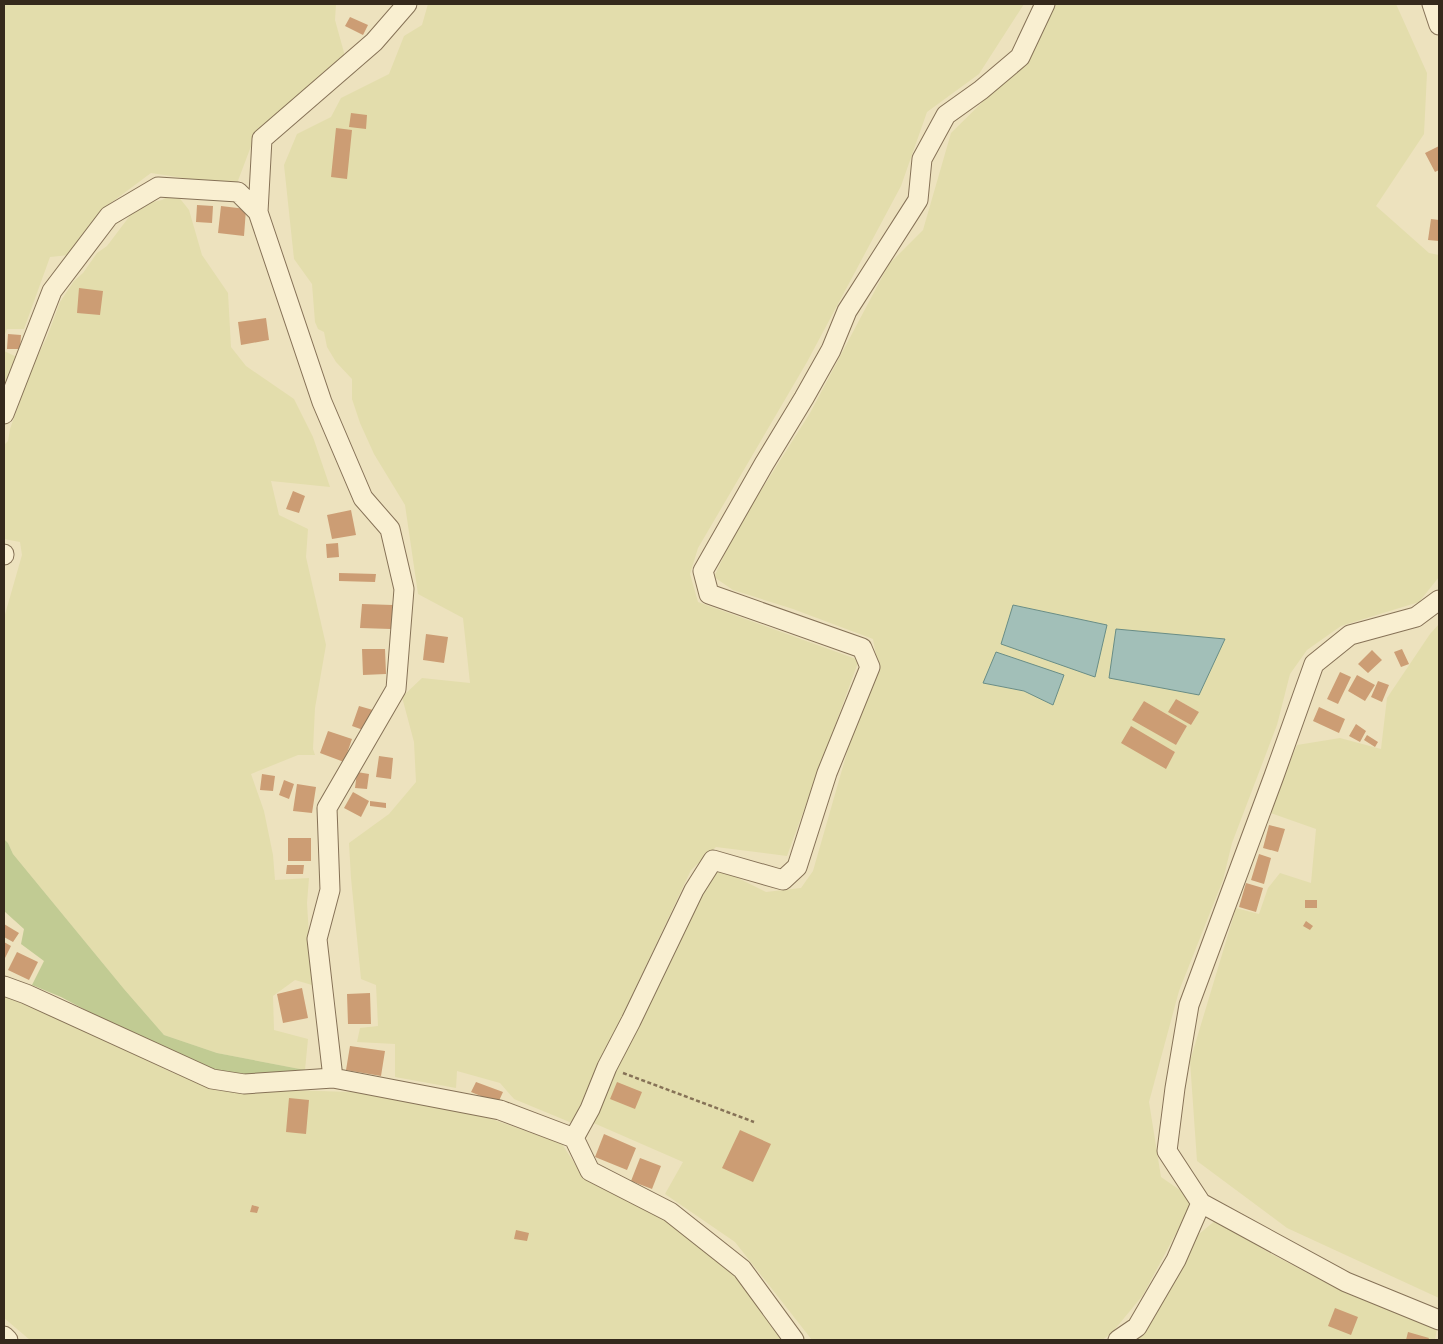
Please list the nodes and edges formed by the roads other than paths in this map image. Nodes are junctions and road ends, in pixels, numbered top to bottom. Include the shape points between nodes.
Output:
1 (407, 4) edge
2 (1045, 4) edge
3 (1432, 4) edge
4 (1439, 25) edge
5 (258, 212) junction
6 (4, 414) edge
7 (1439, 600) edge
8 (4, 986) edge
9 (333, 1078) junction
10 (574, 1138) junction
11 (1201, 1203) junction
12 (1439, 1320) edge
13 (4, 1336) edge
14 (8, 1340) edge
15 (794, 1340) edge
16 (1118, 1340) edge

1 - 5 street via 374,42 262,140
2 - 10 street via 1020,57 946,116 922,159 918,200 847,311 831,350 703,571 709,594 862,648 870,667 827,773 797,867 783,880 713,860 694,890
3 - 4 street
5 - 6 street via 238,192 158,187 109,216 52,291
5 - 9 street via 322,402 363,498 390,529 404,589 396,689 327,808 330,890 318,939
7 - 11 street via 1416,617 1350,635 1314,664 1189,1005 1167,1151
8 - 9 street via 212,1079 244,1084
9 - 10 street via 500,1110
10 - 15 street via 590,1171 670,1212 742,1269
11 - 12 street via 1346,1282
11 - 16 street via 1176,1260 1137,1327
13 - 14 street

